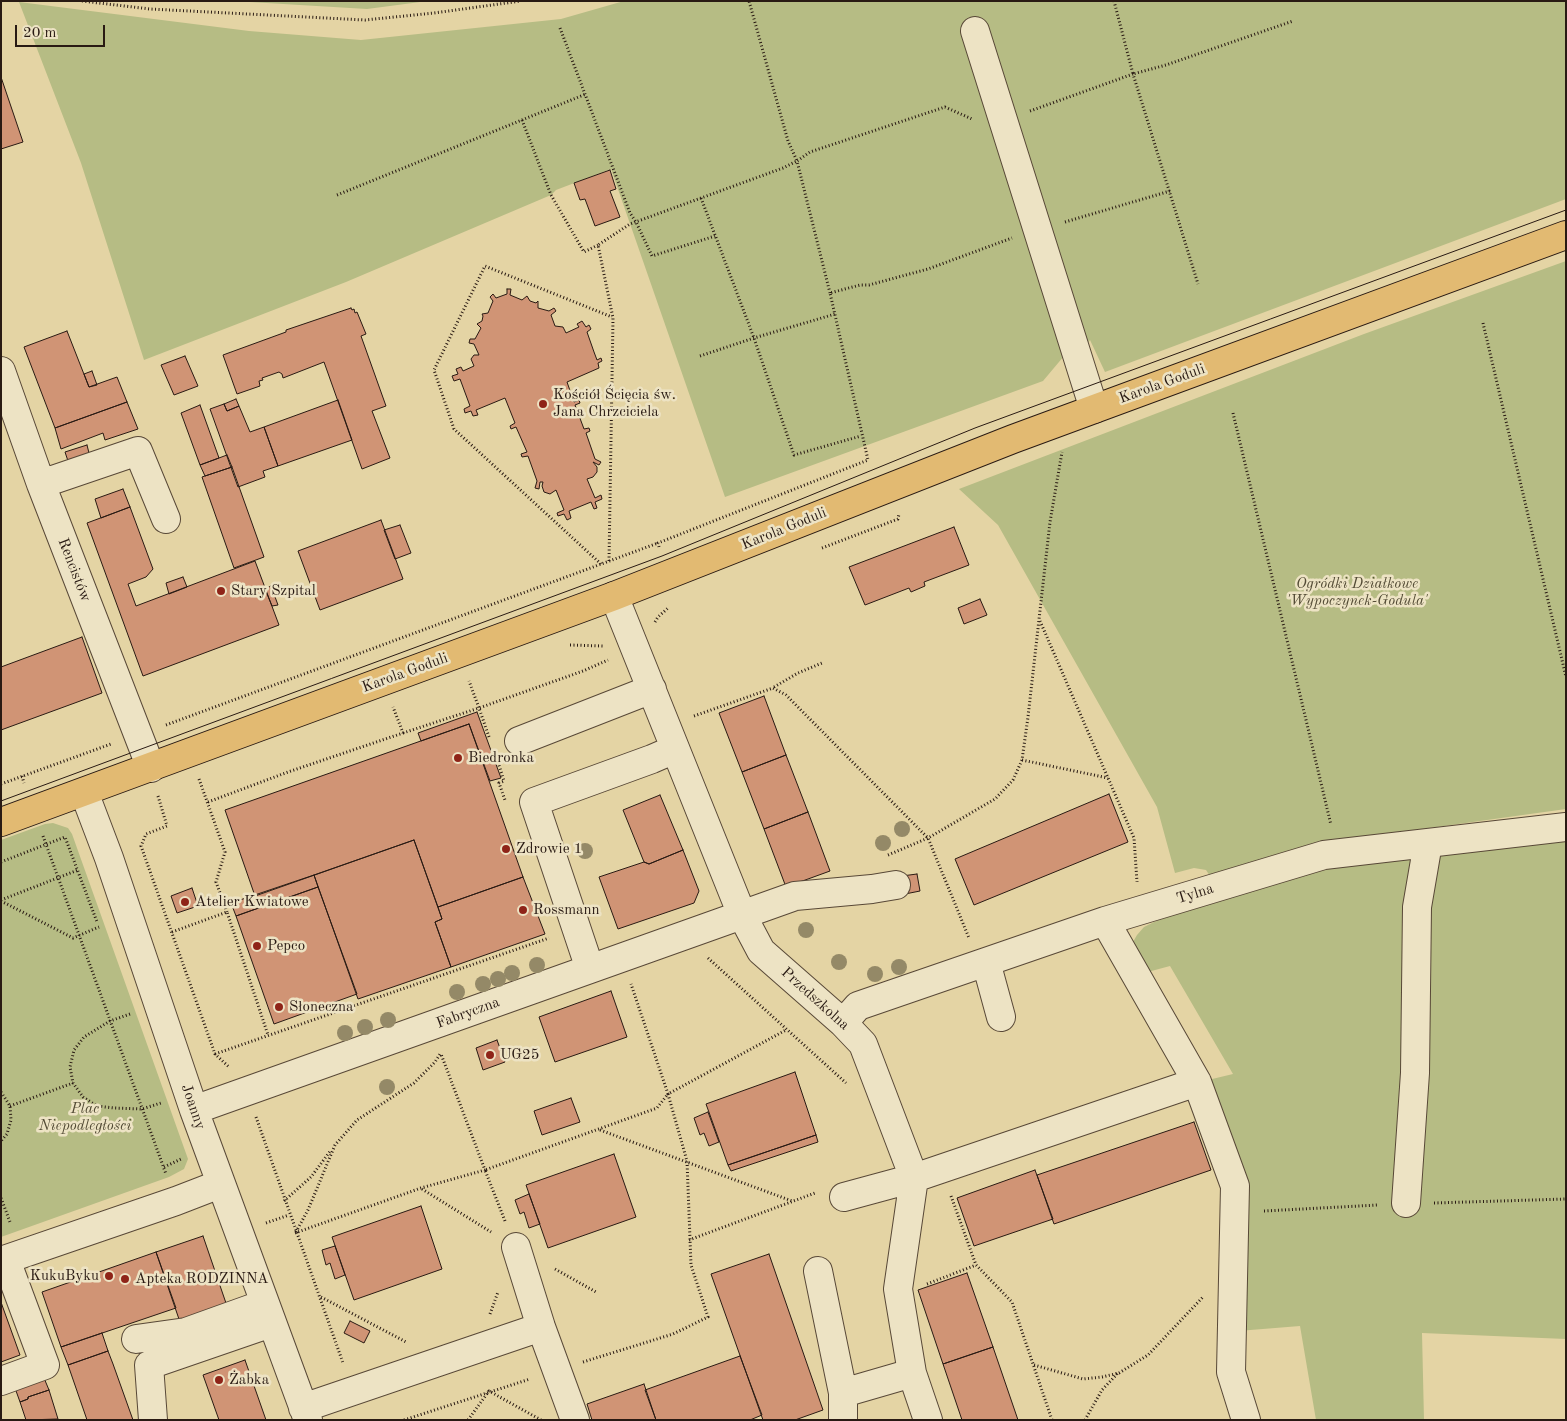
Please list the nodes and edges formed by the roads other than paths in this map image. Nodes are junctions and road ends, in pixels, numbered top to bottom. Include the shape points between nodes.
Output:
1 (975, 31) dead end
2 (1566, 235) edge
3 (1, 371) edge
4 (1094, 409) junction
5 (41, 484) junction
6 (166, 519) dead end
7 (614, 596) junction
8 (652, 689) junction
9 (519, 741) dead end
10 (675, 749) junction
11 (151, 768) junction
12 (84, 792) junction
13 (1, 822) edge
14 (1566, 827) edge
15 (1428, 843) junction
16 (896, 885) dead end
17 (742, 915) junction
18 (1105, 921) junction
19 (978, 952) junction
20 (590, 969) junction
21 (1001, 1016) dead end
22 (843, 1023) junction
23 (1197, 1082) junction
24 (194, 1110) junction
25 (914, 1178) junction
26 (220, 1184) junction
27 (844, 1197) road end
28 (1406, 1203) dead end
29 (516, 1247) road end
30 (4, 1260) edge
31 (818, 1271) dead end
32 (267, 1313) junction
33 (542, 1327) junction
34 (136, 1339) dead end
35 (912, 1373) junction
36 (1, 1381) edge
37 (843, 1407) edge
38 (305, 1414) edge
39 (153, 1420) edge
40 (575, 1420) edge
41 (928, 1420) edge
42 (1246, 1420) edge

1 - 4 street
2 - 4 main road, Karola Goduli
3 - 5 street, Rencistów
4 - 7 main road, Karola Goduli
5 - 6 street via 138,451
5 - 11 street, Rencistów
7 - 8 street, Przedszkolna
7 - 11 main road, Karola Goduli
8 - 9 street
8 - 10 street, Przedszkolna
10 - 17 street, Przedszkolna
10 - 20 street via 534,802
11 - 12 main road, Karola Goduli
12 - 13 main road, Karola Goduli
12 - 24 street, Joanny
14 - 15 street, Tylna
15 - 18 street, Tylna via 1324,855
15 - 28 street via 1417,907 1415,1073
16 - 17 street, Fabryczna via 794,896
17 - 20 street, Fabryczna
17 - 22 street, Przedszkolna via 761,951
18 - 19 street, Tylna
18 - 23 street
19 - 21 street
19 - 22 street, Tylna via 858,1006
20 - 24 street, Fabryczna
22 - 25 street, Przedszkolna via 863,1044
23 - 25 street
23 - 42 street via 1235,1186 1231,1372
24 - 26 street, Joanny
25 - 27 street
25 - 35 street, Przedszkolna via 898,1289
26 - 30 street
26 - 32 street, Joanny
29 - 33 street
30 - 36 street via 46,1365
31 - 37 street
32 - 34 street via 186,1332
32 - 38 street, Joanny
32 - 39 street via 148,1365
33 - 38 street via 352,1390
33 - 40 street
35 - 37 street
35 - 41 street, Przedszkolna

